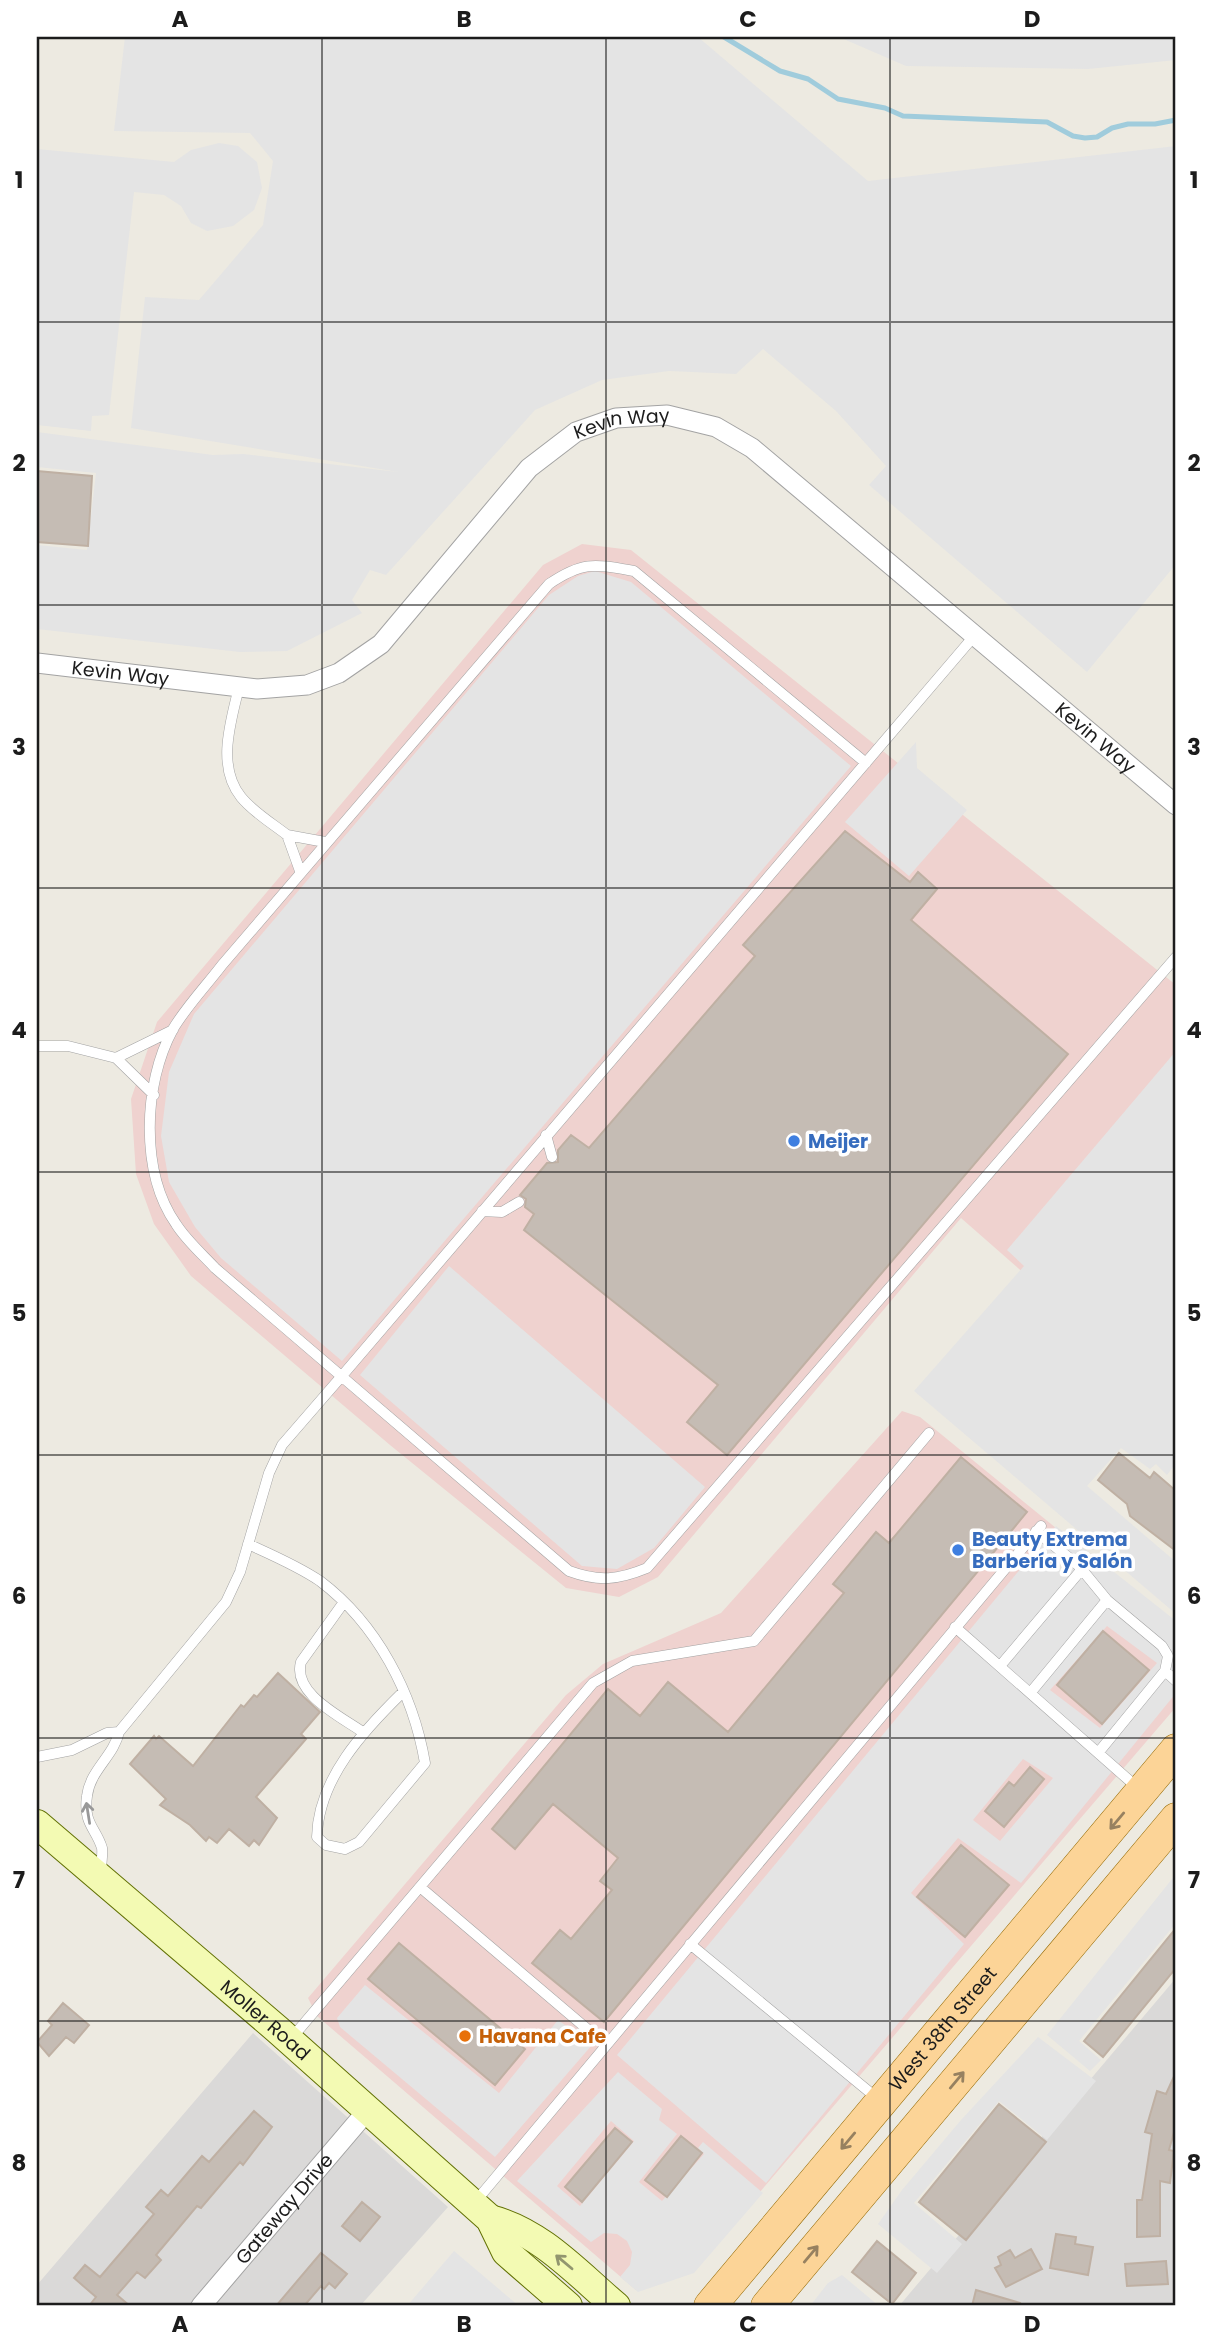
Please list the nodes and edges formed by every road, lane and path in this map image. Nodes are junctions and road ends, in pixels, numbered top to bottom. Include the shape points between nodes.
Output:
1 (975, 635) junction
2 (37, 663) edge
3 (239, 687) junction
4 (866, 763) junction
5 (1176, 805) edge
6 (287, 835) junction
7 (325, 842) junction
8 (300, 871) junction
9 (1176, 957) edge
10 (173, 1030) junction
11 (37, 1046) edge
12 (116, 1058) junction
13 (154, 1095) junction
14 (546, 1135) junction
15 (552, 1157) dead end
16 (519, 1202) dead end
17 (482, 1211) junction
18 (340, 1377) junction
19 (929, 1433) dead end
20 (248, 1544) junction
21 (1082, 1569) junction
22 (1107, 1600) junction
23 (344, 1602) junction
24 (955, 1627) junction
25 (1000, 1666) junction
26 (1165, 1671) junction
27 (1176, 1681) edge
28 (403, 1692) junction
29 (1031, 1692) junction
30 (119, 1732) junction
31 (364, 1733) junction
32 (1176, 1750) edge
33 (1098, 1753) junction
34 (37, 1757) edge
35 (1142, 1791) junction
36 (1176, 1819) edge
37 (37, 1824) edge
38 (100, 1878) junction
39 (420, 1887) junction
40 (1117, 1890) junction
41 (1049, 1902) junction
42 (690, 1944) junction
43 (1002, 2026) junction
44 (290, 2041) junction
45 (606, 2045) junction
46 (881, 2102) junction
47 (367, 2110) junction
48 (482, 2212) junction
49 (201, 2306) edge
50 (568, 2306) edge
51 (616, 2306) edge
52 (710, 2306) edge
53 (767, 2306) edge

1 - 3 street, Kevin Way via 745,443 699,421 632,415 576,432 535,462 387,638 362,660 307,685 265,690
1 - 4 lane
1 - 5 street, Kevin Way
2 - 3 street, Kevin Way
3 - 6 lane via 228,730 228,768 241,797
4 - 7 lane via 634,571 599,565 571,568 548,583
4 - 14 lane
6 - 7 lane
6 - 8 lane
7 - 8 lane
8 - 10 lane
9 - 18 lane via 647,1568 622,1578 594,1580 569,1572
10 - 12 lane
10 - 13 lane
11 - 12 lane via 68,1046
12 - 13 lane
13 - 18 lane via 154,1179 175,1224 215,1268
14 - 15 lane
14 - 17 lane
16 - 17 lane via 502,1212
17 - 18 lane
18 - 20 lane via 282,1445
19 - 39 lane via 754,1641 632,1661 593,1683
20 - 23 lane via 310,1575
20 - 30 lane via 233,1589 219,1613
21 - 22 lane
21 - 24 lane via 1039,1528
21 - 25 lane
22 - 26 lane via 1162,1646 1168,1656
22 - 29 lane
23 - 28 lane via 365,1625
23 - 31 lane via 297,1674 303,1687
24 - 25 lane
24 - 42 lane
25 - 29 lane
26 - 27 lane
26 - 33 lane
28 - 31 lane
28 - 31 lane via 421,1737 425,1763 359,1842 345,1849 326,1845 317,1837 317,1818 328,1787
29 - 33 lane
30 - 34 lane via 72,1750
38 -> 30 lane via 102,1849 88,1820 86,1799 92,1778
32 - 35 main road, West 38th Street
33 - 35 lane
35 - 40 main road via 1152,1811
35 -> 41 main road, West 38th Street
36 - 40 main road
37 - 38 main road, Moller Road
38 - 44 main road, Moller Road
39 - 44 lane
39 - 45 lane
40 - 43 main road
41 - 43 main road via 1031,1954 992,2006
41 - 46 main road, West 38th Street
42 - 45 lane
42 - 46 lane
53 -> 43 main road
44 - 47 main road, Moller Road
45 - 48 lane
46 -> 52 main road, West 38th Street
47 - 48 main road, Moller Road
47 - 49 street, Gateway Drive
48 - 50 main road, Moller Road via 506,2252
51 -> 48 main road, Moller Road via 536,2238

